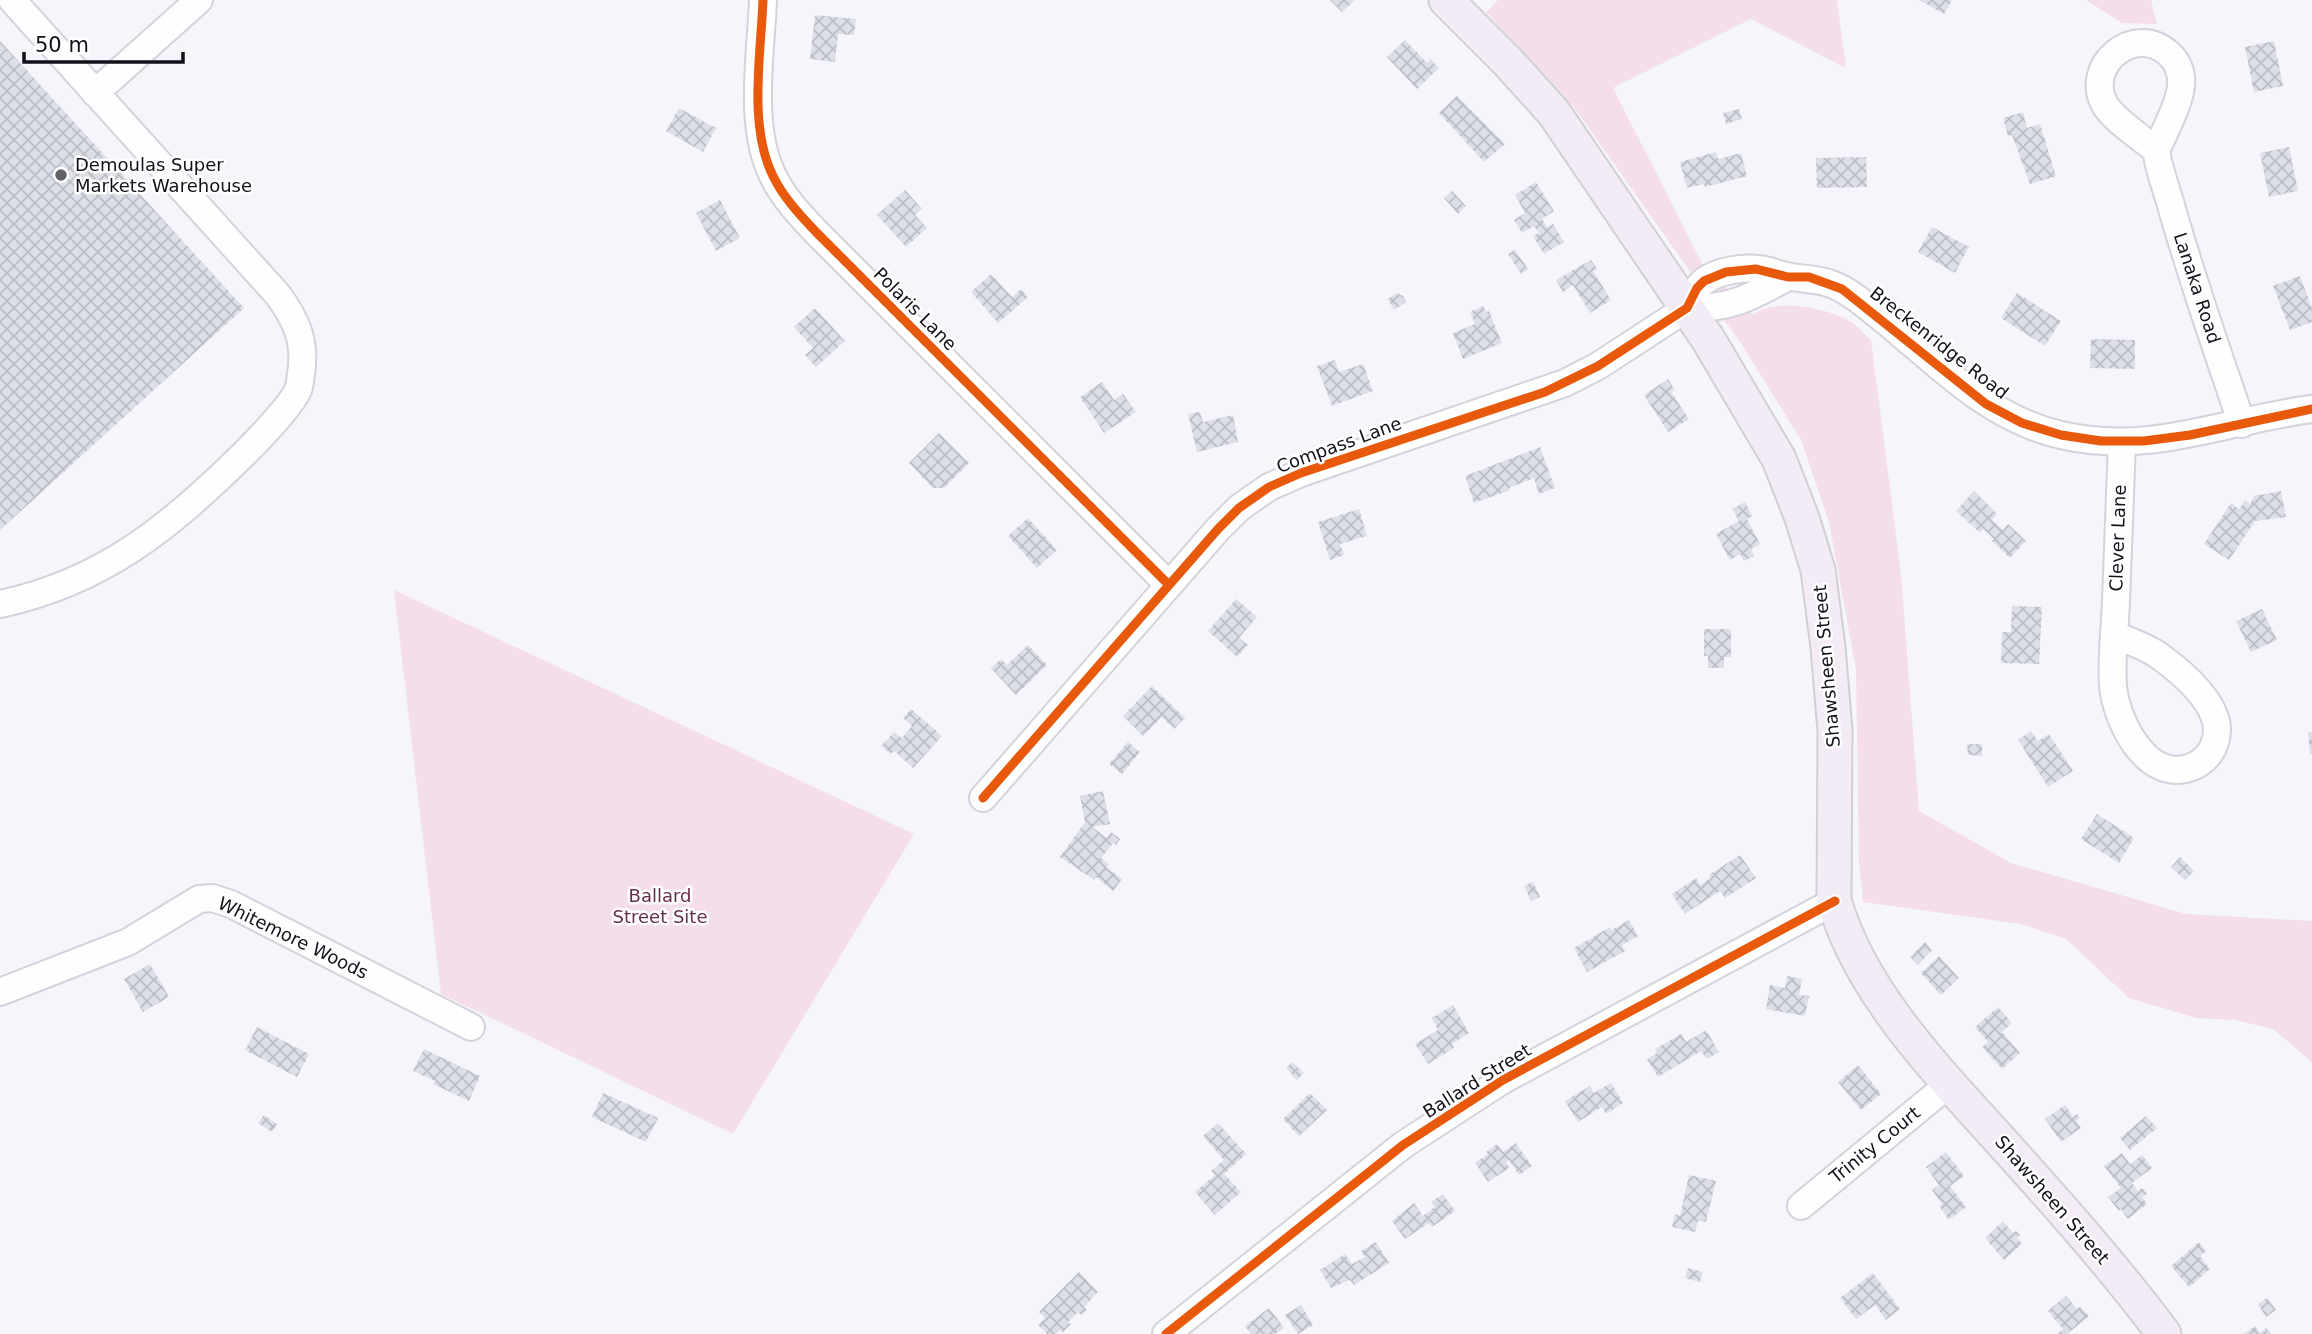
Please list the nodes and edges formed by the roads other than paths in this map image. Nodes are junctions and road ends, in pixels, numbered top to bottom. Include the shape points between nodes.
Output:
1 (12, 0) edge
2 (199, 0) edge
3 (763, 0) edge
4 (1446, 0) edge
5 (96, 93) junction
6 (2157, 151) dead end
7 (1687, 308) junction
8 (2312, 410) edge
9 (2242, 424) junction
10 (2122, 442) junction
11 (1168, 584) junction
12 (0, 604) edge
13 (2115, 635) junction
14 (983, 798) dead end
15 (1835, 901) junction
16 (0, 992) edge
17 (471, 1027) dead end
18 (1949, 1084) junction
19 (1801, 1206) dead end
20 (1166, 1334) edge
21 (2164, 1334) edge

1 - 5 street
2 - 5 street
3 - 11 street, Polaris Lane via 760,132 767,163 781,190 816,232
4 - 7 main road, Shawsheen Street via 1554,113
5 - 12 street via 287,307 303,346 298,391 261,437 197,500 140,546 88,575
6 - 9 street, Lanaka Road
7 - 10 street, Breckenridge Road via 1700,284 1717,274 1756,269 1809,277 1843,289 2004,414 2061,435
7 - 11 street, Compass Lane via 1564,383 1332,461 1269,487 1239,508
7 - 15 main road, Shawsheen Street via 1779,459 1818,570 1835,731
8 - 9 street, Breckenridge Road
9 - 10 street, Breckenridge Road
10 - 13 street, Clever Lane
11 - 14 street, Compass Lane
13 - 13 street, Clever Lane via 2113,687 2123,720 2141,751 2153,763 2169,769 2201,762 2216,742 2213,709 2157,654
15 - 18 main road, Shawsheen Street via 1858,961 1918,1050
15 - 20 street, Ballard Street via 1503,1080 1403,1145
16 - 17 street, Whitemore Woods via 128,942 199,899 212,898
18 - 19 street, Trinity Court
18 - 21 main road, Shawsheen Street via 2104,1258

